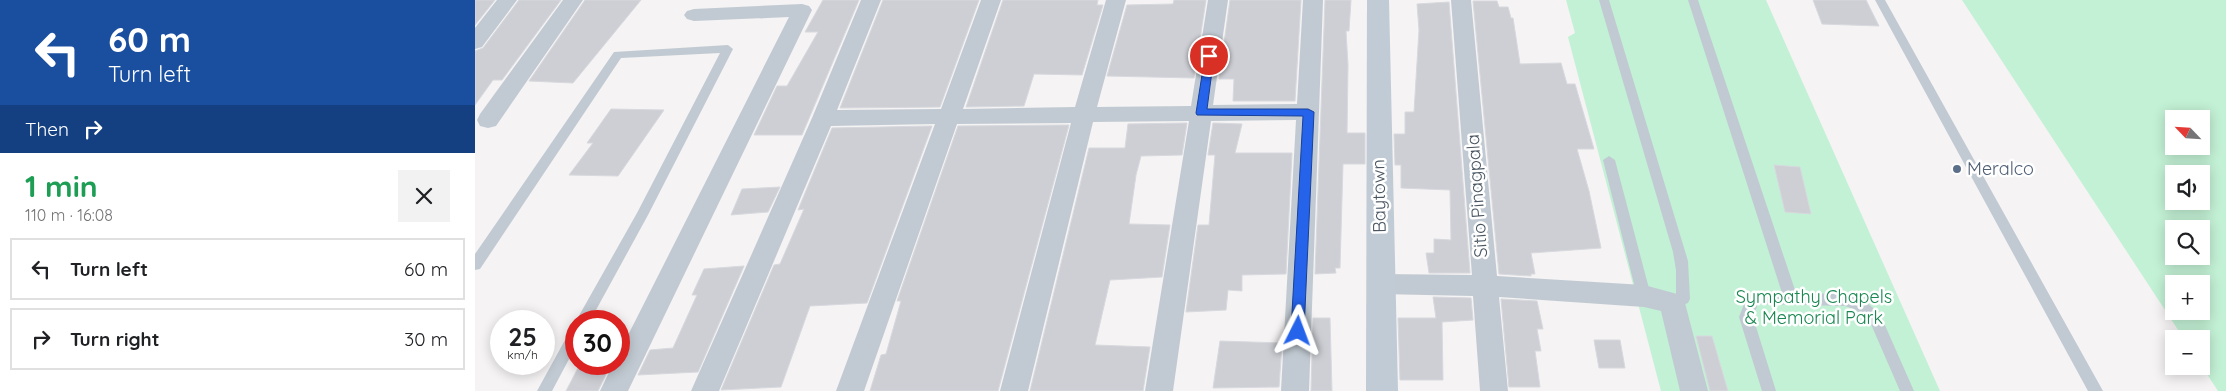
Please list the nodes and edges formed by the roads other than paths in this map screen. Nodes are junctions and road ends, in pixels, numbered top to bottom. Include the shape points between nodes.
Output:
1 (507, 0) edge
2 (573, 0) edge
3 (702, 0) edge
4 (871, 0) edge
5 (991, 0) edge
6 (1116, 0) edge
7 (1218, 0) edge
8 (1313, 0) edge
9 (1378, 0) edge
10 (1461, 0) edge
11 (1604, 0) edge
12 (1693, 0) edge
13 (1880, 0) edge
14 (475, 42) edge
15 (1308, 112) junction
16 (1201, 113) junction
17 (1084, 114) junction
18 (949, 115) junction
19 (823, 118) junction
20 (488, 120) dead end
21 (1609, 160) dead end
22 (475, 265) edge
23 (1380, 284) junction
24 (1484, 286) junction
25 (1644, 296) junction
26 (1791, 299) junction
27 (1672, 303) junction
28 (589, 310) edge
29 (565, 353) edge
30 (544, 391) edge
31 (613, 391) edge
32 (705, 391) edge
33 (850, 391) edge
34 (1014, 391) edge
35 (1159, 391) edge
36 (1295, 391) edge
37 (1382, 391) edge
38 (1494, 391) edge
39 (1694, 391) edge
40 (1769, 391) edge
41 (1907, 391) edge
42 (2095, 391) edge

1 - 14 street
2 - 20 street
3 - 31 street via 694,15 802,10
4 - 19 street
5 - 18 street
6 - 17 street
7 - 16 street
8 - 15 street
9 - 23 main road, Baytown
10 - 24 street, Sitio Pinagpala
11 - 27 lane via 1680,251 1685,279 1683,299
12 - 26 lane
13 - 42 lane
15 - 16 street
15 - 36 street
16 - 17 street
16 - 35 street
17 - 18 street
17 - 34 street
18 - 19 street
18 - 33 street
19 - 32 street
21 - 25 lane
22 - 28 lane via 618,55 728,49
23 - 24 street
23 - 37 main road, Baytown
24 - 25 street
24 - 38 street, Sitio Pinagpala
25 - 27 street
26 - 40 lane via 1753,298 1746,317
26 - 41 lane via 1846,300 1861,306 1875,318
27 - 39 street
29 - 30 lane

